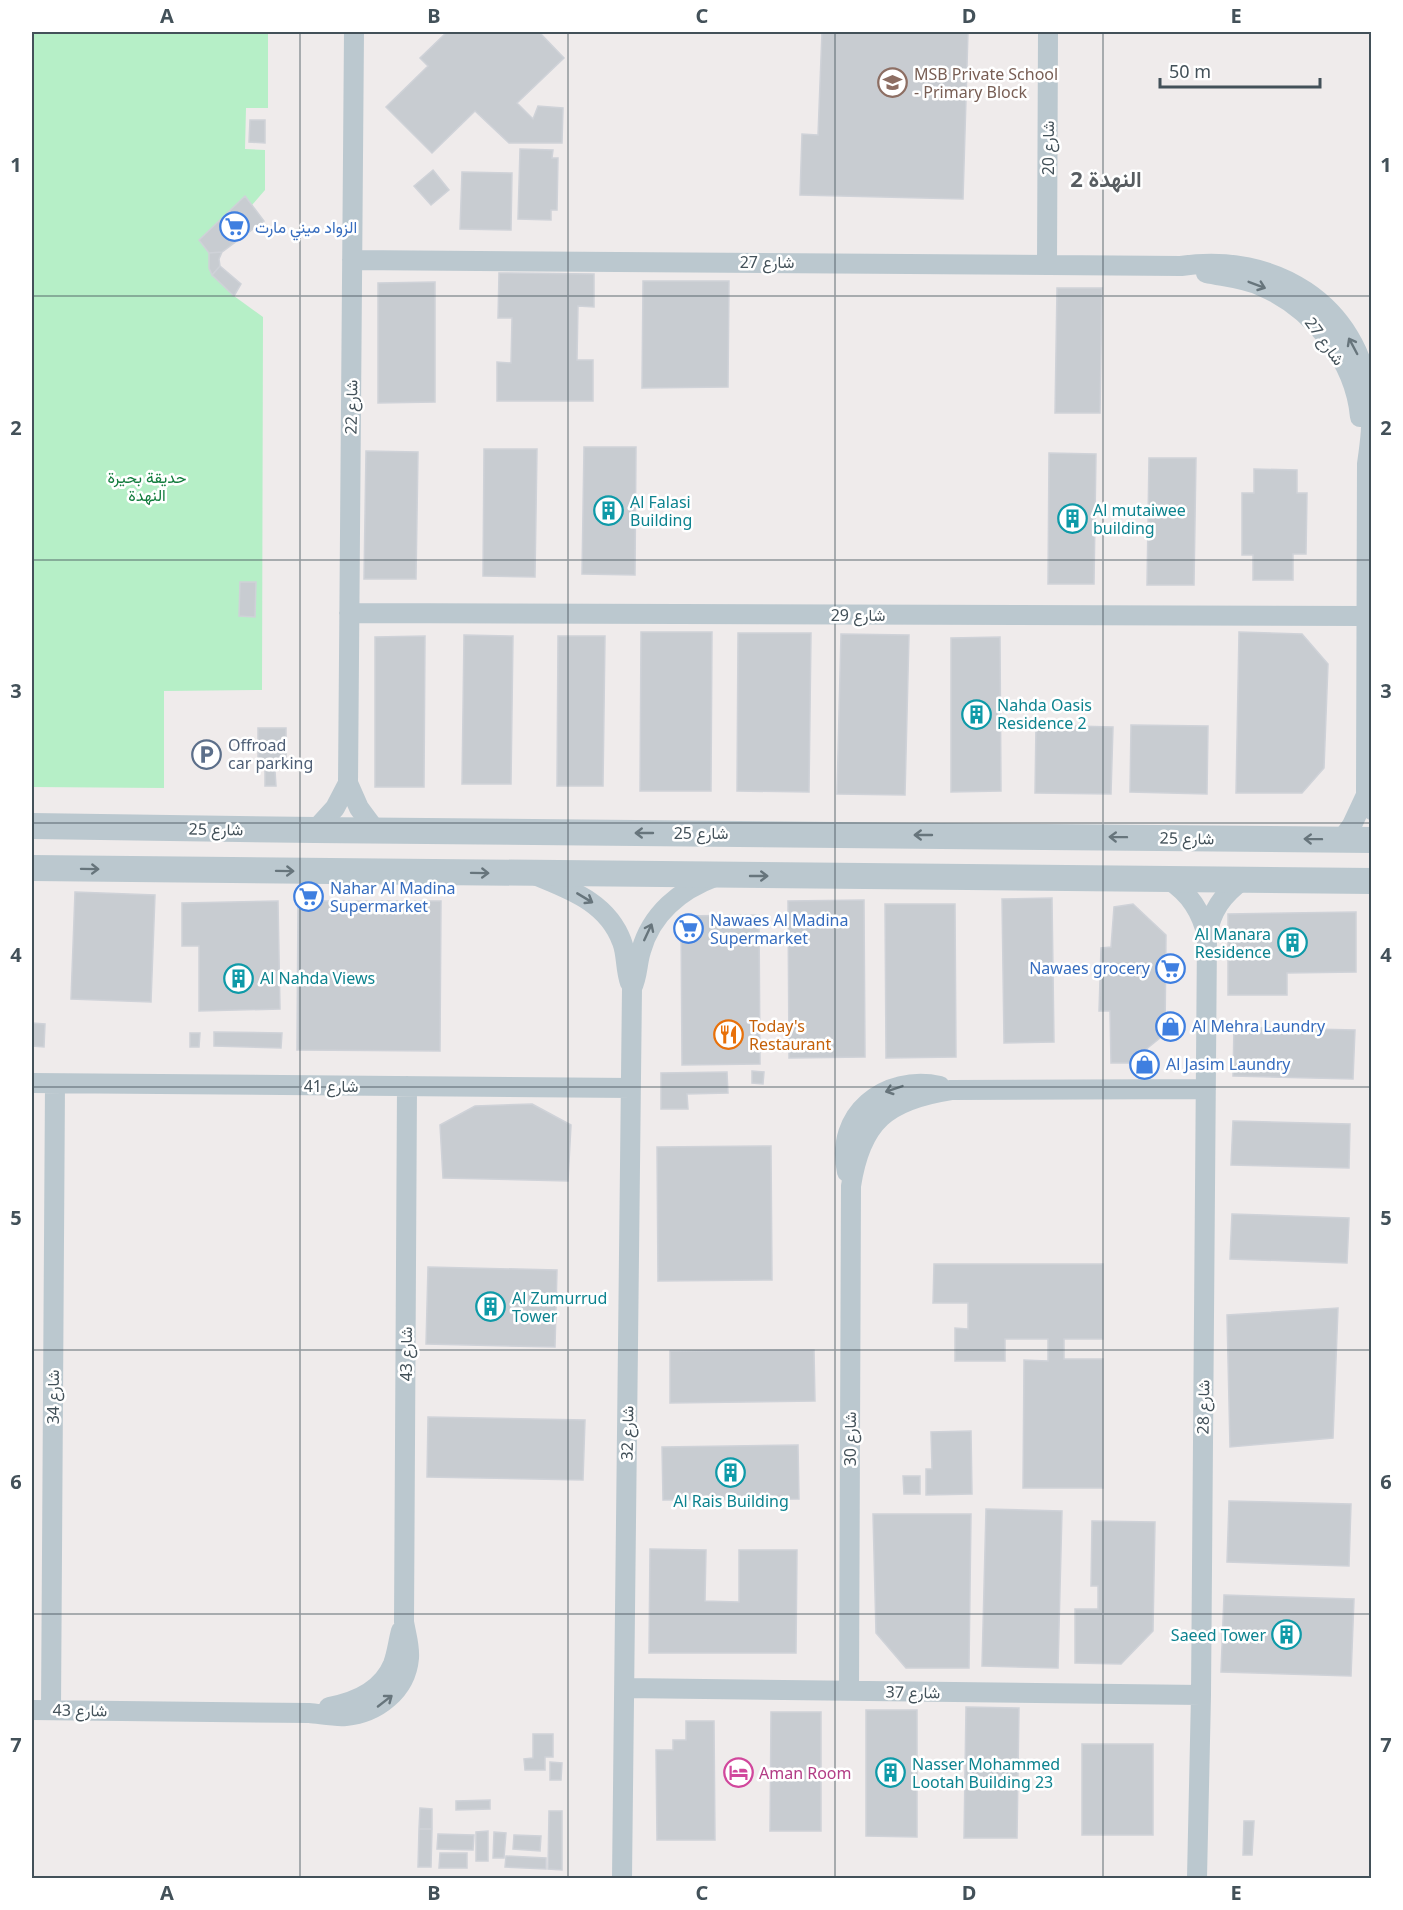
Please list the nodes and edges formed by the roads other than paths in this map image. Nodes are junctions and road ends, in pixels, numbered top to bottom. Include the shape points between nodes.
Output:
1 (354, 32) edge
2 (1048, 32) edge
3 (352, 260) junction
4 (1047, 264) junction
5 (349, 613) junction
6 (1366, 616) junction
7 (348, 783) junction
8 (1369, 802) edge
9 (32, 826) edge
10 (315, 830) junction
11 (376, 831) junction
12 (1342, 839) junction
13 (1371, 840) edge
14 (32, 868) edge
15 (532, 874) junction
16 (720, 876) junction
17 (1169, 880) junction
18 (1243, 880) junction
19 (1371, 881) edge
20 (1207, 936) junction
21 (632, 988) junction
22 (32, 1083) edge
23 (55, 1084) junction
24 (407, 1086) junction
25 (631, 1088) junction
26 (1206, 1089) junction
27 (625, 1688) junction
28 (849, 1691) junction
29 (1201, 1695) junction
30 (32, 1710) edge
31 (51, 1710) junction
32 (622, 1878) edge
33 (1197, 1878) edge

1 - 3 street, شارع 22
2 - 4 street, شارع 20
3 - 4 street, شارع 27
3 - 5 street, شارع 22
4 - 6 street, شارع 27 via 1181,266 1259,285 1308,315 1335,348 1359,408 1367,464
5 - 6 street, شارع 29
5 - 7 street, شارع 22
6 - 8 street, شارع 27
7 - 10 street, شارع 22
7 - 11 street, شارع 22 via 359,808
8 - 12 street, شارع 27
9 - 10 street, شارع 25
10 - 11 street, شارع 25
12 -> 11 street, شارع 25
12 - 13 street, شارع 25
14 -> 15 street
15 - 16 street
15 -> 21 street, شارع 32 via 580,895 603,911 618,931
16 -> 17 street
21 -> 16 street, شارع 32 via 643,944 661,911 687,890
17 - 18 street
17 - 20 street, شارع 28 via 1194,903
18 - 19 street
18 - 20 street, شارع 28 via 1218,904
20 - 26 street, شارع 28
21 - 25 street, شارع 32
22 - 23 street, شارع 41
23 - 24 street, شارع 41
23 - 31 street, شارع 34
24 - 25 street, شارع 41
24 - 31 street, شارع 43 via 404,1622 409,1648 402,1682 387,1700 356,1715
25 - 27 street, شارع 32
26 - 28 street, شارع 30 via 951,1090 897,1105 869,1130 854,1164 851,1186
26 - 29 street, شارع 28
27 - 28 street, شارع 37
27 - 32 street, شارع 32
28 - 29 street, شارع 37
29 - 33 street, شارع 28
30 - 31 street, شارع 43

